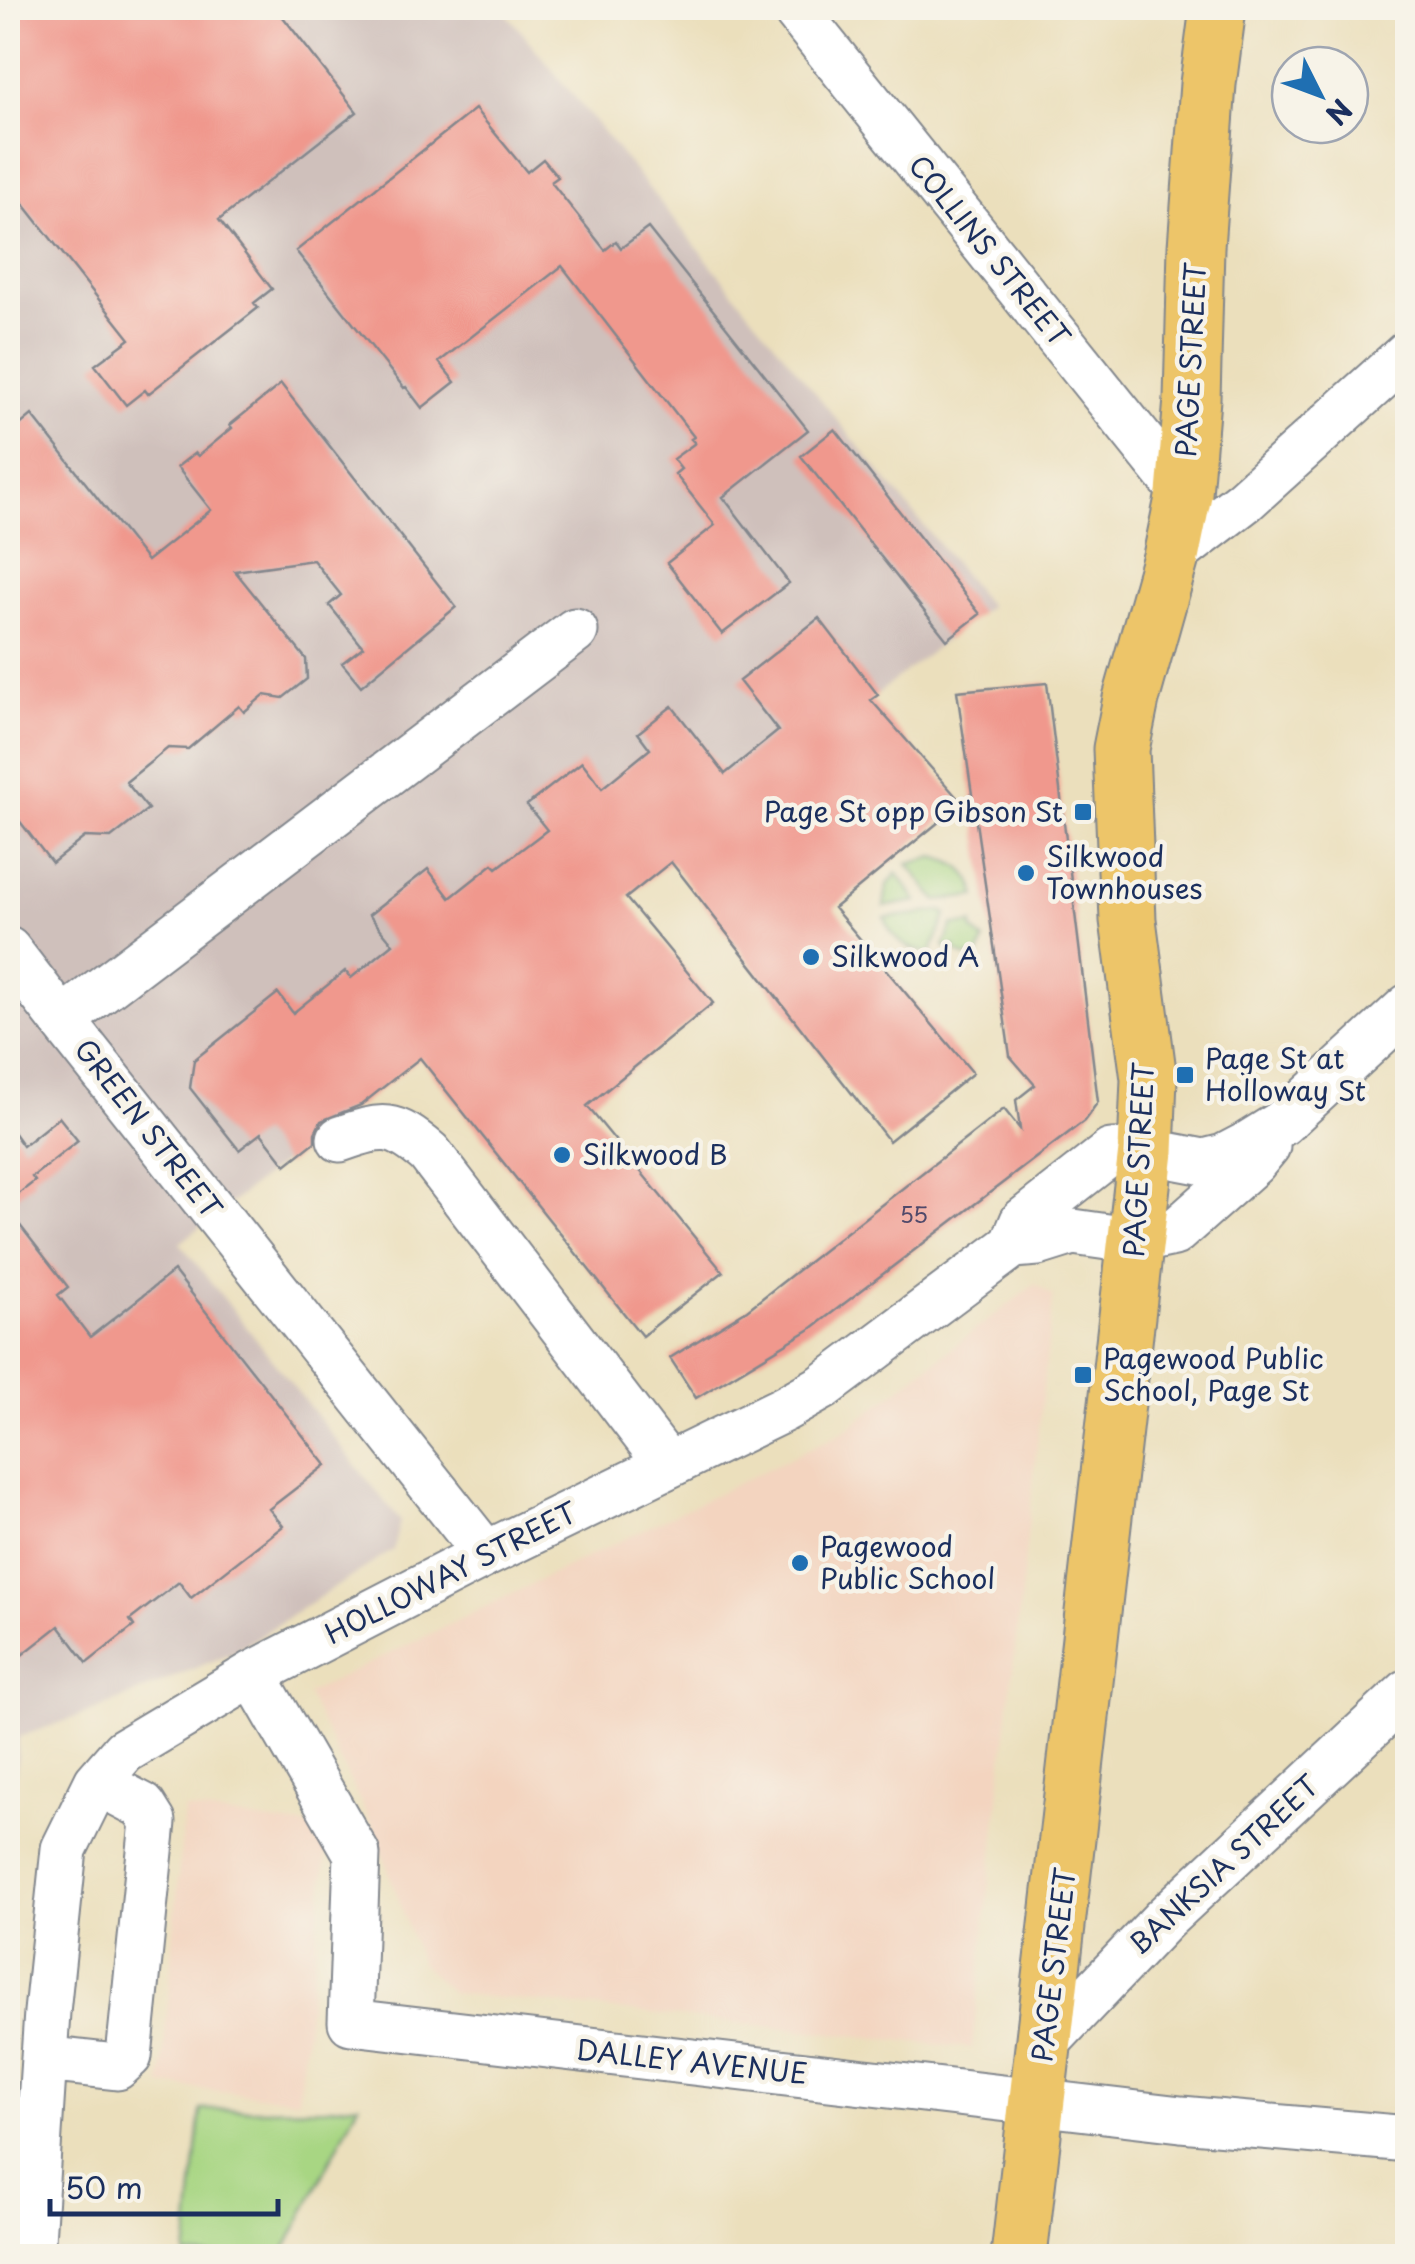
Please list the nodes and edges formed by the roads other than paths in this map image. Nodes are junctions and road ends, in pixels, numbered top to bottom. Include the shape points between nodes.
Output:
1 (794, 8) edge
2 (1218, 8) edge
3 (1408, 352) edge
4 (1184, 494) junction
5 (1171, 557) junction
6 (575, 631) dead end
7 (8, 950) edge
8 (1408, 1007) edge
9 (62, 1020) junction
10 (1282, 1124) junction
11 (340, 1139) dead end
12 (1146, 1151) junction
13 (1136, 1242) junction
14 (1012, 1246) junction
15 (668, 1465) junction
16 (486, 1554) junction
17 (254, 1674) junction
18 (1408, 1692) edge
19 (97, 1782) junction
20 (1046, 2043) junction
21 (26, 2046) edge
22 (1037, 2100) junction
23 (1408, 2139) edge
24 (32, 2256) edge
25 (1019, 2256) edge

1 - 4 street, COLLINS STREET
2 - 4 main road, PAGE STREET
3 - 5 street via 1244,501
4 - 5 main road, PAGE STREET
5 - 12 main road, PAGE STREET via 1122,749 1128,920 1150,1079
6 - 9 street, GREEN STREET
7 - 9 street
8 - 10 street, HOLLOWAY STREET
9 - 16 street, GREEN STREET
10 - 12 street, HOLLOWAY STREET via 1204,1162
10 - 13 street, HOLLOWAY STREET via 1253,1163 1174,1233
11 - 15 street via 375,1127 404,1132 429,1153
12 - 13 main road, PAGE STREET
12 - 14 street, HOLLOWAY STREET via 1111,1152 1093,1164 1024,1221
13 - 14 street, HOLLOWAY STREET via 1073,1232
13 - 20 main road, PAGE STREET
14 - 15 street, HOLLOWAY STREET via 823,1387
15 - 16 street, HOLLOWAY STREET
16 - 17 street, HOLLOWAY STREET
17 - 19 street, HOLLOWAY STREET via 124,1751
17 - 22 street, DALLEY AVENUE via 358,1854 352,2022
18 - 20 street, BANKSIA STREET via 1164,1919
19 - 21 street, HOLLOWAY STREET via 64,1849 47,2012
19 - 21 street via 142,1806 153,1822 130,2056 117,2067
20 - 22 main road, PAGE STREET
21 - 24 street
22 - 23 street, DALLEY AVENUE
22 - 25 main road, PAGE STREET

